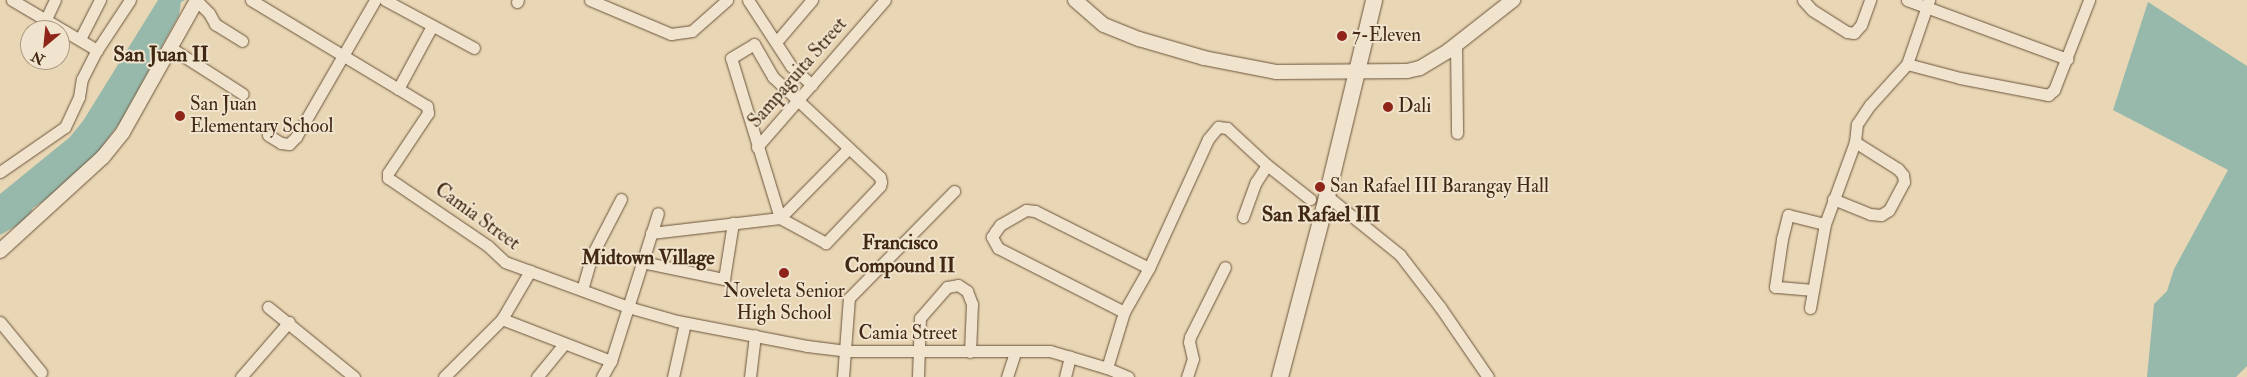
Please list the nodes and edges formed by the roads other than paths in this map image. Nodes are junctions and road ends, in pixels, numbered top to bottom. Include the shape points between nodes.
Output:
1 (12, 0) edge
2 (55, 0) edge
3 (100, 0) edge
4 (130, 0) edge
5 (251, 0) edge
6 (375, 0) edge
7 (385, 0) edge
8 (590, 0) edge
9 (727, 0) edge
10 (748, 0) edge
11 (812, 0) edge
12 (885, 0) edge
13 (1075, 0) edge
14 (1374, 0) edge
15 (1513, 0) edge
16 (1803, 0) edge
17 (1870, 0) edge
18 (1907, 0) edge
19 (2089, 0) edge
20 (197, 1) edge
21 (1928, 4) edge
22 (46, 19) junction
23 (432, 26) junction
24 (80, 39) junction
25 (242, 40) dead end
26 (777, 41) junction
27 (1456, 45) junction
28 (171, 48) junction
29 (474, 48) dead end
30 (97, 50) junction
31 (343, 56) junction
32 (2067, 59) junction
33 (1908, 64) junction
34 (1358, 70) junction
35 (812, 85) junction
36 (398, 89) junction
37 (243, 94) dead end
38 (797, 101) junction
39 (1457, 133) dead end
40 (268, 135) dead end
41 (1854, 142) junction
42 (756, 147) junction
43 (848, 148) junction
44 (1266, 165) junction
45 (0, 172) edge
46 (954, 191) dead end
47 (621, 199) dead end
48 (1833, 199) junction
49 (1320, 203) junction
50 (658, 213) dead end
51 (1244, 217) dead end
52 (780, 218) junction
53 (733, 223) junction
54 (1824, 224) junction
55 (651, 233) junction
56 (0, 251) edge
57 (642, 262) junction
58 (1225, 267) dead end
59 (1149, 268) junction
60 (530, 272) junction
61 (582, 290) junction
62 (1814, 290) junction
63 (268, 307) dead end
64 (628, 307) junction
65 (1810, 308) dead end
66 (1124, 312) junction
67 (502, 319) junction
68 (0, 322) edge
69 (289, 322) junction
70 (685, 323) junction
71 (755, 335) junction
72 (564, 344) junction
73 (845, 351) junction
74 (921, 352) junction
75 (970, 352) junction
76 (1016, 353) junction
77 (1070, 357) junction
78 (611, 361) junction
79 (1107, 368) junction
80 (41, 372) dead end
81 (241, 377) edge
82 (354, 377) edge
83 (444, 377) edge
84 (537, 377) edge
85 (602, 377) edge
86 (673, 377) edge
87 (750, 377) edge
88 (843, 377) edge
89 (918, 377) edge
90 (1007, 377) edge
91 (1065, 377) edge
92 (1127, 377) edge
93 (1187, 377) edge
94 (1280, 377) edge
95 (1488, 377) edge

1 - 22 street
2 - 22 street
3 - 24 street
4 - 30 street
5 - 31 street
6 - 31 street
7 - 23 street
8 - 9 street via 671,34 692,31
10 - 26 street
11 - 26 street
12 - 35 street, Sampaguita Street
13 - 34 street via 1110,28 1204,58 1276,72
14 - 34 main road
15 - 27 street
16 - 17 street via 1812,10 1854,33 1861,25
18 - 21 street
19 - 32 street
20 - 25 street via 215,24
20 - 28 street
21 - 32 street
21 - 33 street
22 - 24 street
23 - 29 street
23 - 36 street
24 - 30 street
26 - 35 street via 792,66
27 - 34 street via 1420,68 1408,71
27 - 39 street
28 - 37 street
28 - 56 street via 123,132 103,157
30 - 45 street via 82,79 65,127
31 - 36 street
31 - 40 street via 296,137 289,144
32 - 33 street via 2054,90 2048,95
33 - 41 street via 1861,115
34 - 49 main road
35 - 38 street, Sampaguita Street
36 - 60 street, Camia Street via 428,106 428,113 388,173 388,178 488,246 505,262
38 - 42 street, Sampaguita Street
38 - 42 street via 773,77 754,44 730,58
38 - 43 street
41 - 48 street
41 - 48 street via 1898,168 1904,182 1889,210 1881,215 1870,214
42 - 52 street
43 - 52 street
43 - 52 street via 880,177 881,182 826,243
44 - 49 street
44 - 51 street
44 - 59 street via 1227,128 1218,127 1208,138
46 - 73 street via 850,298
47 - 61 street via 592,255
48 - 54 street
49 - 94 main road
49 - 95 street via 1400,255
50 - 55 street
52 - 53 street
53 - 55 street
53 - 57 street via 724,280
54 - 62 street
54 - 62 street via 1788,215 1782,239 1775,287
55 - 57 street
57 - 64 street
58 - 93 street via 1190,337 1193,359
59 - 66 street
59 - 66 street via 1035,211 1026,210 994,232 992,237 998,248
60 - 61 street, Camia Street
60 - 67 street
61 - 64 street, Camia Street
62 - 65 street
63 - 69 street
64 - 70 street, Camia Street
64 - 78 street
66 - 79 street
67 - 72 street
67 - 83 street
68 - 80 street
69 - 81 street
69 - 82 street
70 - 71 street, Camia Street
70 - 86 street
71 - 73 street, Camia Street
71 - 87 street
72 - 78 street
72 - 84 street
73 - 74 street, Camia Street
73 - 88 street
74 - 75 street, Camia Street
74 - 75 street via 920,318 947,287 958,285 967,291 972,304
74 - 89 street
75 - 76 street, Camia Street
76 - 77 street, Camia Street via 1050,352
76 - 90 street
77 - 79 street, Camia Street
77 - 91 street
78 - 85 street
79 - 92 street, Camia Street

